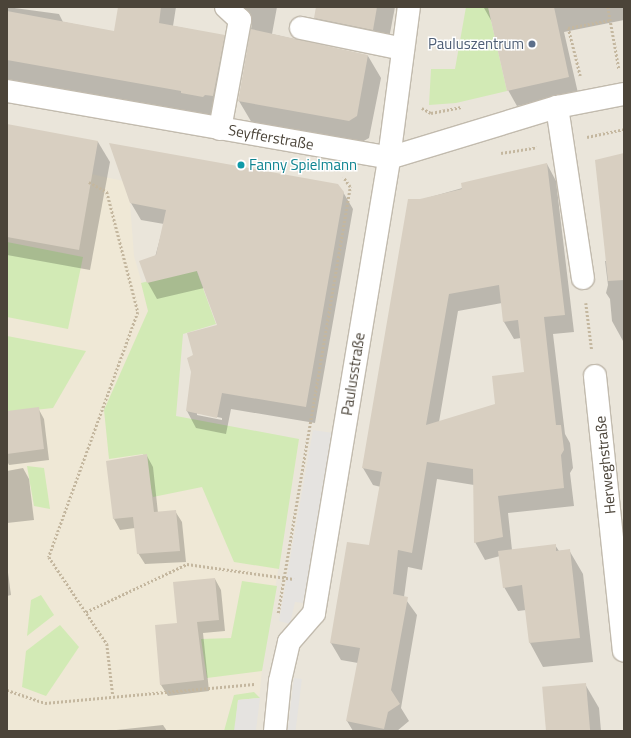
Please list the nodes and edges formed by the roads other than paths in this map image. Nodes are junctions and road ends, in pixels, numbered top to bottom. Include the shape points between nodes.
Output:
1 (226, 7) edge
2 (410, 7) edge
3 (301, 28) dead end
4 (403, 49) junction
5 (7, 91) edge
6 (624, 94) edge
7 (558, 107) junction
8 (220, 129) junction
9 (389, 158) junction
10 (583, 278) road end
11 (595, 376) road end
12 (624, 650) edge
13 (275, 731) edge

1 - 8 street via 240,20
2 - 4 street, Paulusstraße
3 - 4 street
4 - 9 street, Paulusstraße
5 - 8 street, Seyfferstraße
6 - 7 street, Seyfferstraße
7 - 9 street, Seyfferstraße
7 - 10 street
8 - 9 street, Seyfferstraße
9 - 13 street, Paulusstraße via 314,613 289,642 280,681
11 - 12 street, Herweghstraße

